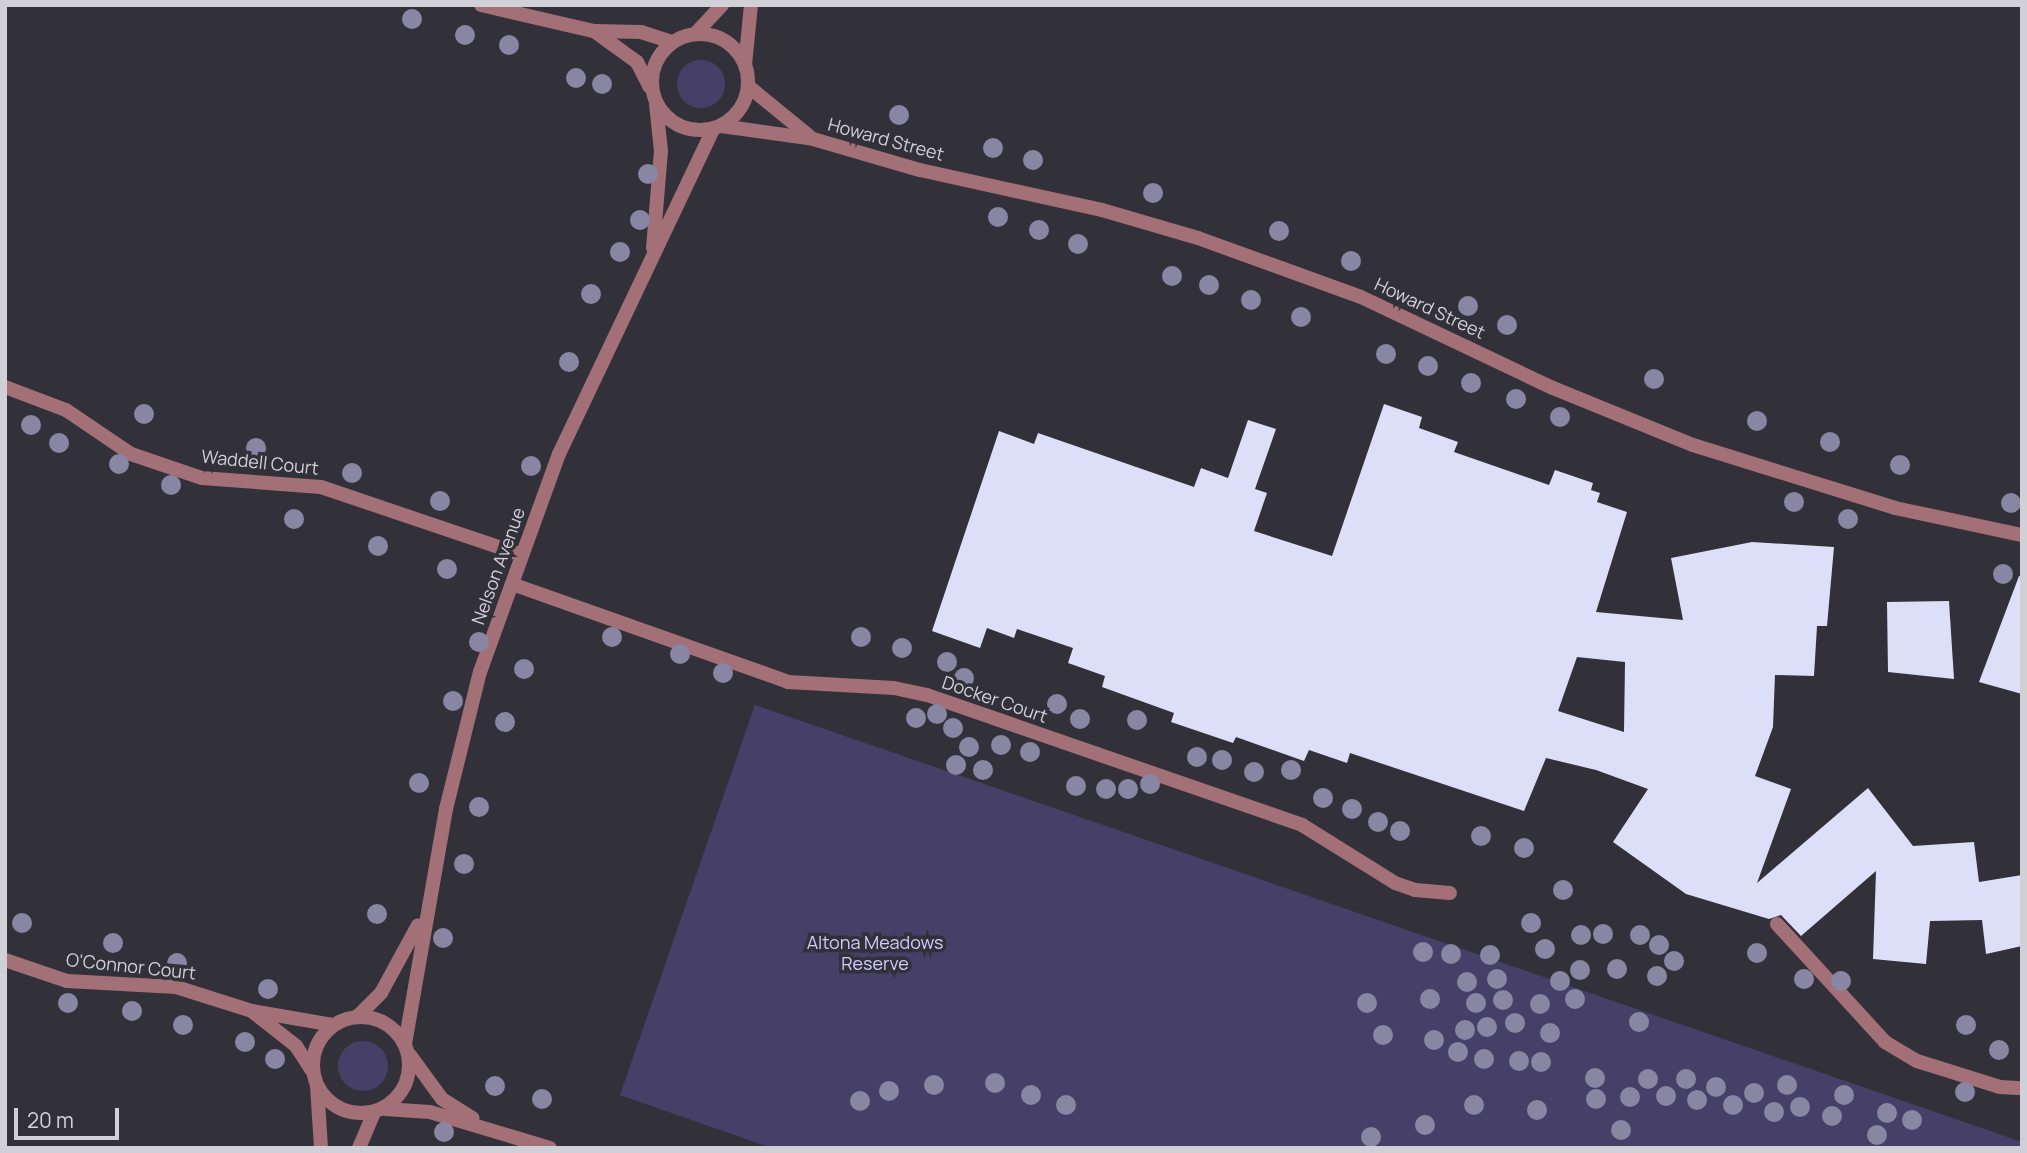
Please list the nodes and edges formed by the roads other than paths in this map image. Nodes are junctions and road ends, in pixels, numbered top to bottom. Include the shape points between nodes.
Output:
1 (481, 5) edge
2 (722, 5) edge
3 (751, 5) edge
4 (594, 31) junction
5 (695, 34) junction
6 (672, 42) junction
7 (745, 65) junction
8 (748, 86) junction
9 (653, 95) junction
10 (717, 128) junction
11 (813, 139) junction
12 (653, 253) junction
13 (5, 387) edge
14 (2022, 535) edge
15 (522, 555) junction
16 (512, 584) junction
17 (1450, 893) dead end
18 (426, 908) junction
19 (1777, 924) dead end
20 (5, 960) edge
21 (252, 1011) junction
22 (356, 1017) junction
23 (333, 1026) junction
24 (406, 1048) junction
25 (315, 1079) junction
26 (2022, 1088) edge
27 (378, 1110) junction
28 (487, 1126) junction
29 (321, 1148) edge
30 (359, 1148) edge
31 (550, 1148) edge

1 - 4 street
2 - 5 street
3 - 7 street
4 - 6 street via 641,32
4 - 9 street via 637,62
5 - 6 street
5 - 7 street via 725,41
6 - 9 street via 655,63
7 - 8 street
8 - 10 street via 740,110
8 - 11 street, Howard Street
9 - 10 street via 673,123 699,131
9 - 12 street, Nelson Avenue via 661,151
10 - 11 street, Howard Street
10 - 12 street, Nelson Avenue via 677,214
11 - 14 street, Howard Street via 920,170 1102,209 1198,238 1361,297 1553,388 1693,444 1868,501
12 - 15 street, Nelson Avenue via 559,454
13 - 15 street, Waddell Court via 66,410 131,454 202,478 321,487
15 - 16 street, Nelson Avenue
16 - 17 street, Docker Court via 788,682 894,688 926,695 1303,825 1395,883
16 - 18 street, Nelson Avenue via 480,672
18 - 22 street, Nelson Avenue via 381,993
18 - 24 street, Nelson Avenue
19 - 26 street via 1885,1042 1917,1061 2000,1087
20 - 21 street, O'Connor Court via 82,983 188,990
21 - 23 street, O'Connor Court
21 - 25 street, O'Connor Court via 296,1046
22 - 23 street
22 - 24 street via 386,1023
23 - 25 street via 316,1046
24 - 27 street via 406,1085
24 - 28 street via 442,1099
25 - 27 street via 325,1098 347,1112
25 - 29 street
27 - 28 street via 404,1107
27 - 30 street
28 - 31 street

